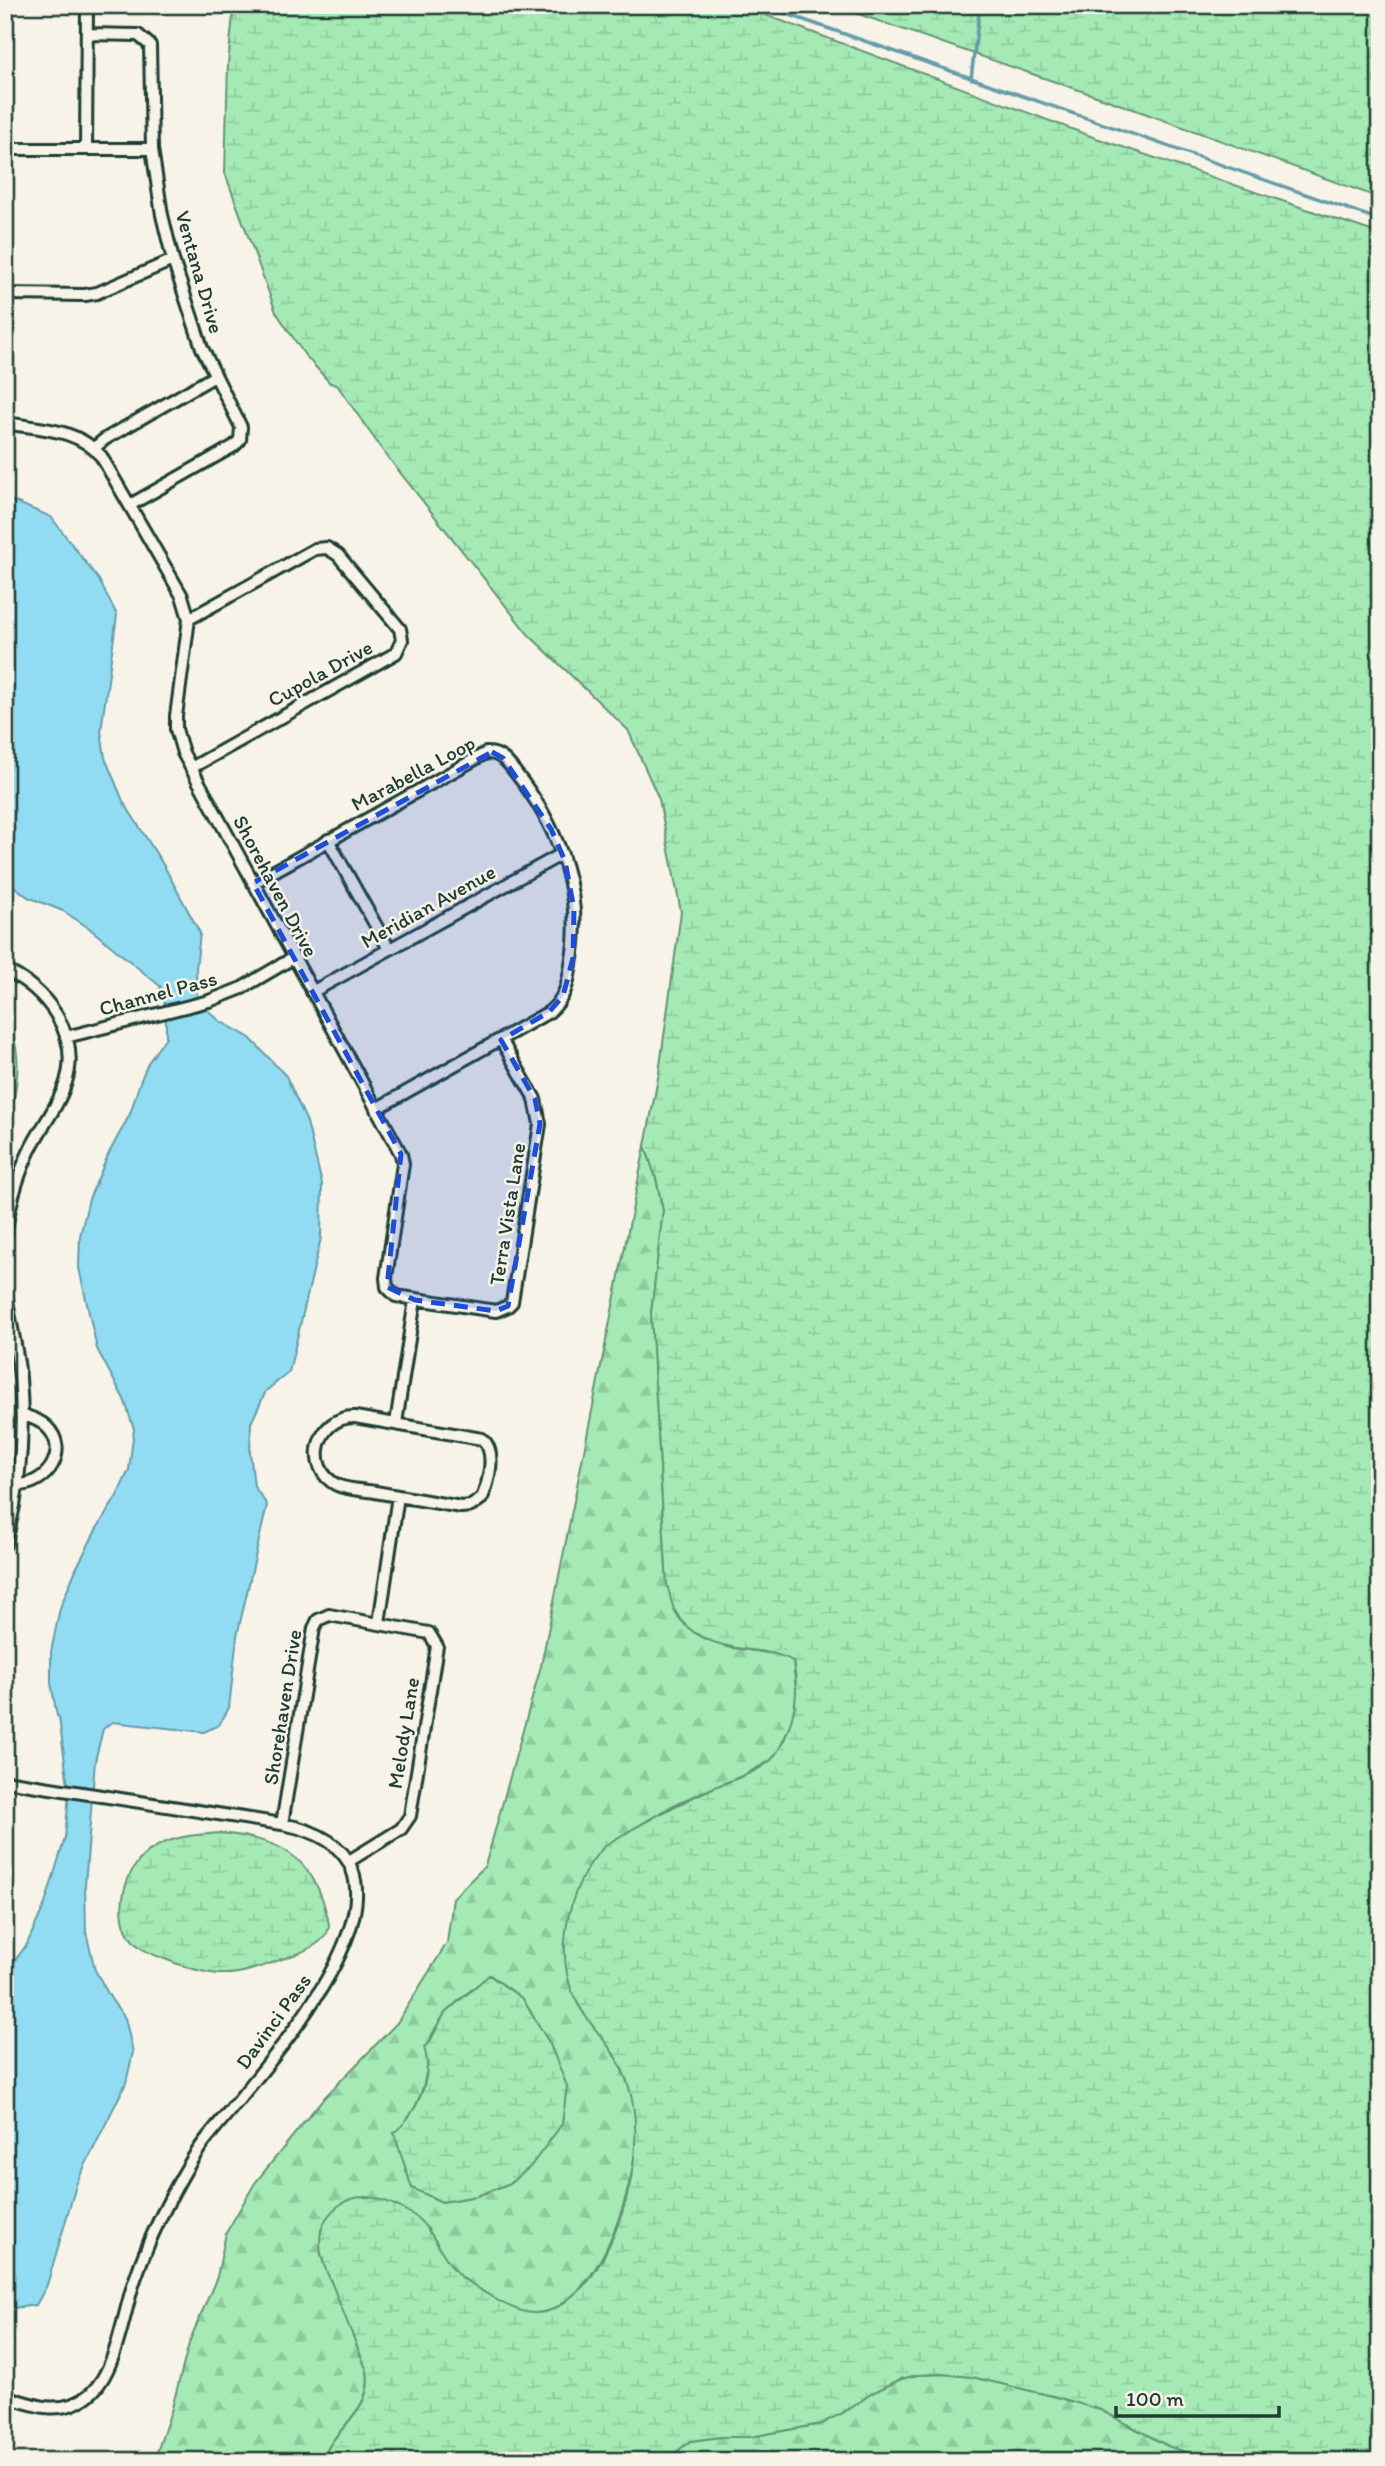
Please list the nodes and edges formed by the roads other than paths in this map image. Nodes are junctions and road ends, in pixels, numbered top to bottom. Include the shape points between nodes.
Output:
1 (87, 5) edge
2 (87, 34) junction
3 (5, 149) edge
4 (86, 149) junction
5 (152, 149) junction
6 (173, 260) junction
7 (5, 294) edge
8 (215, 376) junction
9 (5, 423) edge
10 (94, 448) junction
11 (130, 505) junction
12 (189, 619) junction
13 (191, 768) junction
14 (328, 841) junction
15 (562, 853) junction
16 (253, 883) junction
17 (389, 949) junction
18 (293, 958) junction
19 (5, 970) edge
20 (312, 992) junction
21 (65, 1037) junction
22 (501, 1040) junction
23 (376, 1109) junction
24 (5, 1240) edge
25 (5, 1287) edge
26 (415, 1300) junction
27 (22, 1415) junction
28 (396, 1423) junction
29 (19, 1485) junction
30 (398, 1496) junction
31 (5, 1545) edge
32 (379, 1623) junction
33 (5, 1781) edge
34 (282, 1824) junction
35 (349, 1861) junction
36 (5, 2396) edge

1 - 2 street
2 - 4 street
2 - 5 street, Ventana Drive via 138,35 150,45
3 - 4 street
4 - 5 street
5 - 6 street, Ventana Drive
6 - 7 street via 97,293
6 - 8 street, Ventana Drive
8 - 10 street
8 - 11 street, Ventana Drive via 241,427 240,440
9 - 10 street via 70,434
10 - 11 street, Shorehaven Drive
11 - 12 street, Shorehaven Drive via 182,596
12 - 13 street, Shorehaven Drive via 176,716 179,741
12 - 13 street, Cupola Drive via 315,549 327,548 400,629 402,640 396,653
13 - 16 street, Shorehaven Drive
14 - 15 street, Marabella Loop via 492,752 503,758 528,790
14 - 16 street, Marabella Loop
14 - 17 street
15 - 17 street, Meridian Avenue
15 - 22 street, Marabella Loop via 574,909 567,986 549,1012
16 - 18 street, Shorehaven Drive
17 - 20 street, Meridian Avenue
18 - 20 street, Shorehaven Drive
18 - 21 street, Channel Pass via 209,1001
19 - 21 street via 42,994
20 - 23 street, Shorehaven Drive
21 - 24 street via 67,1079 20,1174
22 - 23 street, Marabella Loop
22 - 26 street, Terra Vista Lane via 535,1099 540,1124 514,1296 508,1306 495,1311
23 - 26 street, Shorehaven Drive via 403,1164 386,1284 396,1296
25 - 27 street
26 - 28 street
27 - 29 street
27 - 29 street via 45,1425 54,1438 55,1454 44,1477
28 - 30 street via 343,1418 323,1433 317,1455 324,1474 336,1484
28 - 30 street via 478,1437 491,1453 484,1493 476,1504 461,1507
29 - 31 street
30 - 32 street
32 - 34 street, Shorehaven Drive via 328,1615 315,1623
32 - 35 street, Melody Lane via 429,1633 437,1646 410,1816 401,1829
33 - 34 street
34 - 35 street via 314,1832
35 - 36 street, Davinci Pass via 358,1900 324,1988 205,2140 176,2189 153,2230 102,2380 88,2396 60,2408 42,2408

